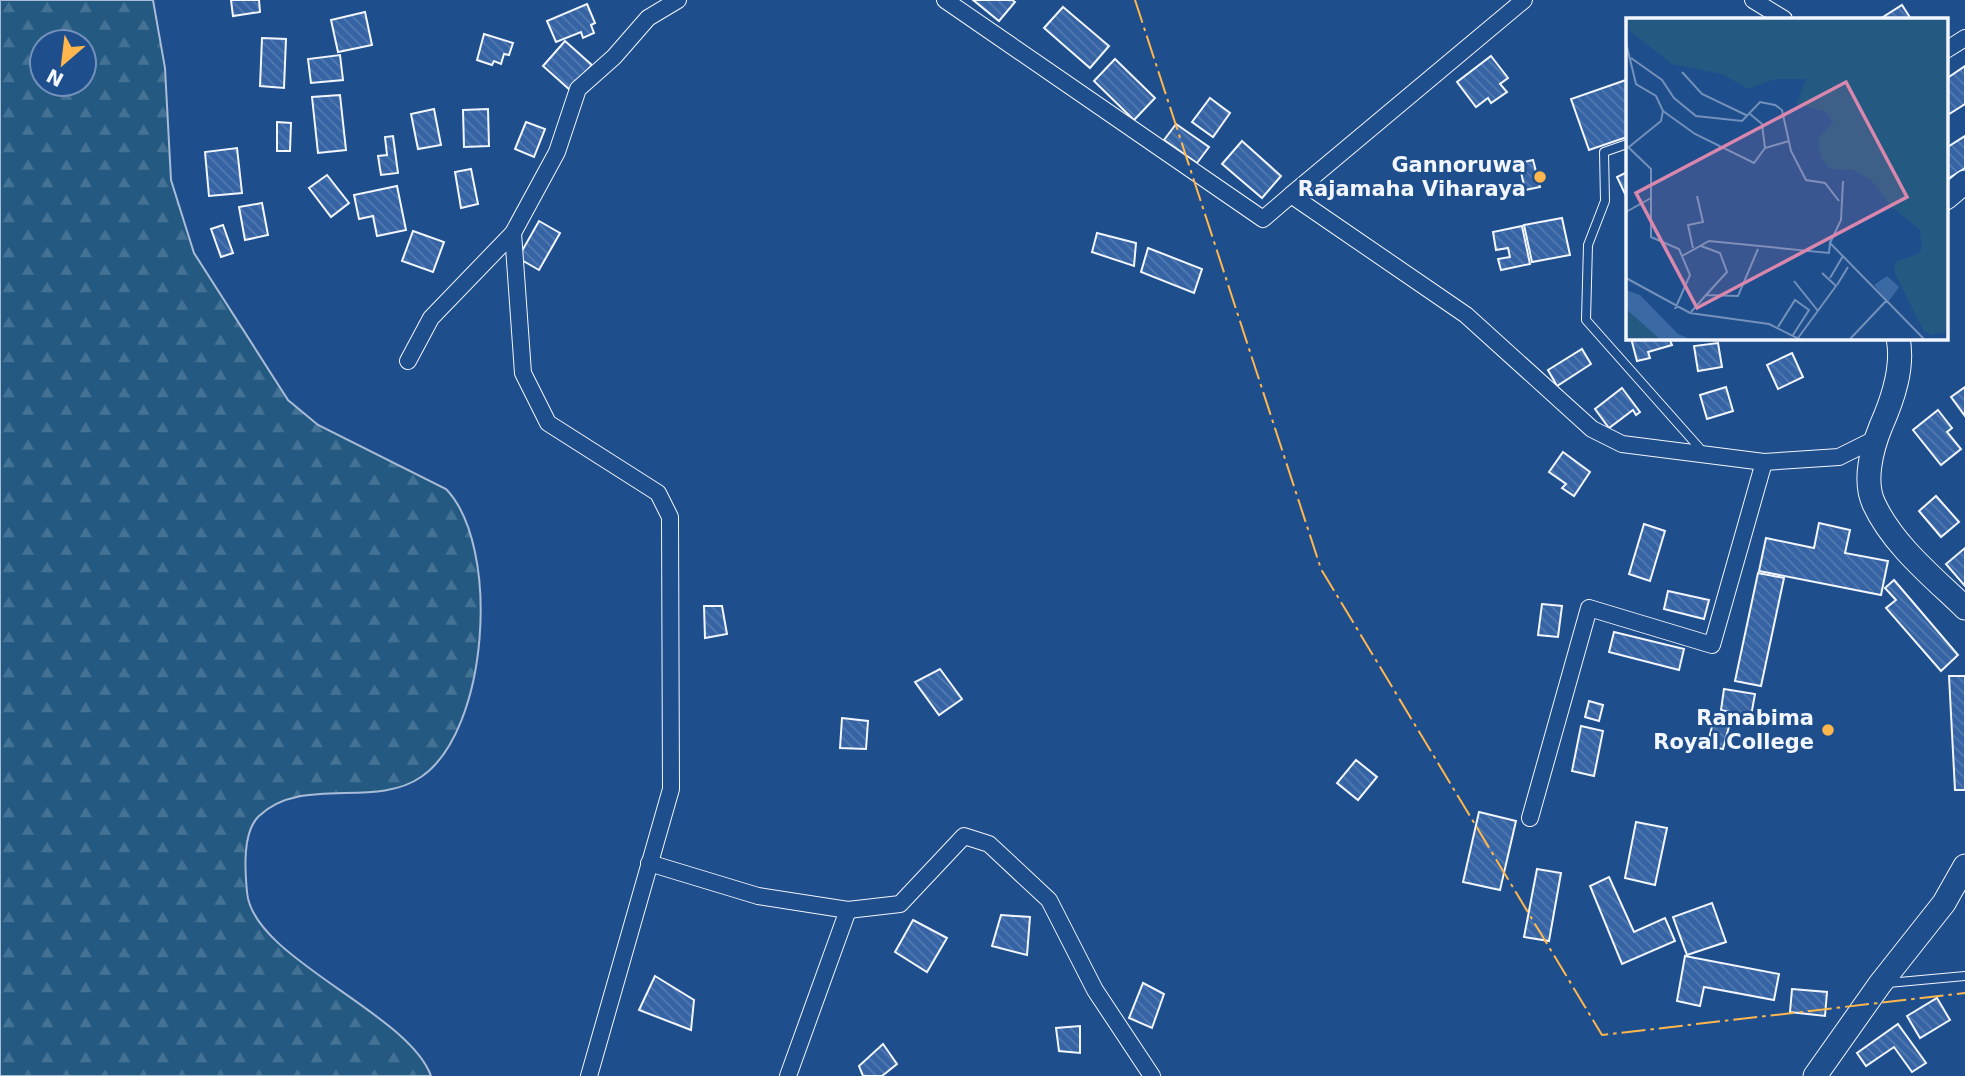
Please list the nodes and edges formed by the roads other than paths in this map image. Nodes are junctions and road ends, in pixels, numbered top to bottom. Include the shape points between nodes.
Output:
1 (678, 0) edge
2 (945, 0) edge
3 (1524, 0) edge
4 (1753, 0) edge
5 (1782, 18) edge
6 (1965, 38) edge
7 (1948, 49) edge
8 (1626, 144) edge
9 (1965, 182) edge
10 (1291, 195) junction
11 (1948, 196) edge
12 (513, 233) junction
13 (1898, 340) edge
14 (408, 361) dead end
15 (1875, 439) junction
16 (1706, 456) junction
17 (1764, 462) junction
18 (1965, 608) edge
19 (1530, 818) dead end
20 (649, 863) junction
21 (1965, 866) edge
22 (848, 910) junction
23 (1965, 976) edge
24 (1880, 984) junction
25 (589, 1076) edge
26 (788, 1076) edge
27 (1152, 1076) edge
28 (1815, 1076) edge

1 - 12 street via 648,18 578,89 557,152
2 - 10 street via 1264,219
3 - 10 street
4 - 5 street
6 - 7 street
8 - 16 lane via 1604,152 1605,201 1588,245 1586,320
9 - 11 street
10 - 16 street via 1466,315 1592,429 1622,444
12 - 14 street via 431,318
12 - 20 street via 523,373 548,423 658,494 670,517 671,789
13 - 15 street via 1901,355 1889,408
15 - 17 street via 1839,457
15 - 18 street via 1869,467 1872,502 1904,549
16 - 17 street
17 - 19 street via 1712,645 1589,608
20 - 22 street via 758,896
20 - 25 street
21 - 24 street via 1944,903
22 - 26 street
22 - 27 street via 900,904 964,836 989,844 1049,900 1095,990
23 - 24 lane
24 - 28 street

